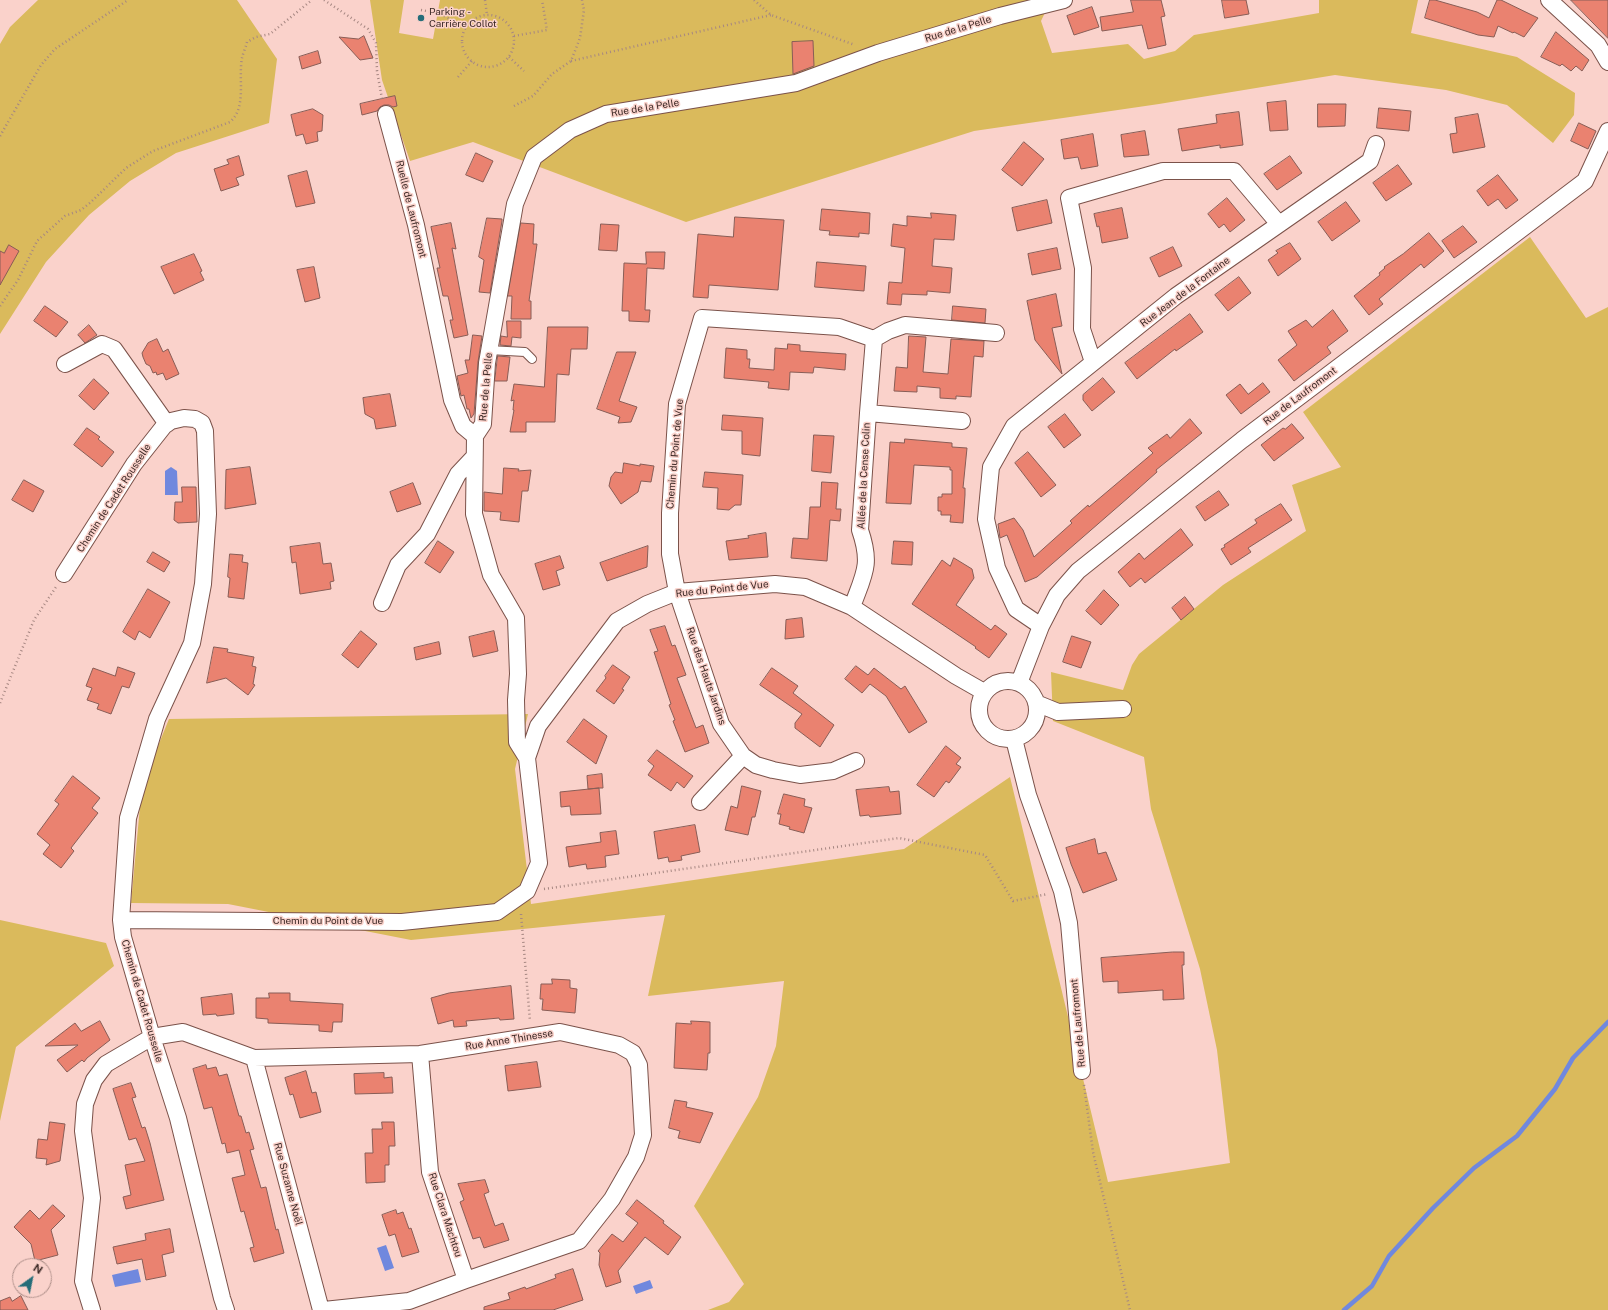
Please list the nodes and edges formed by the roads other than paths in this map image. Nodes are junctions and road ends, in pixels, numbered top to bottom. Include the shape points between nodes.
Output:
1 (1064, 0) edge
2 (1549, 0) edge
3 (1608, 62) edge
4 (386, 114) road end
5 (1608, 131) edge
6 (1376, 144) dead end
7 (1279, 224) junction
8 (996, 333) dead end
9 (874, 339) junction
10 (489, 350) junction
11 (532, 359) dead end
12 (1094, 362) junction
13 (65, 364) dead end
14 (868, 413) junction
15 (962, 421) dead end
16 (167, 424) junction
17 (475, 436) junction
18 (474, 457) junction
19 (64, 574) road end
20 (677, 592) junction
21 (382, 603) dead end
22 (852, 607) junction
23 (1040, 626) junction
24 (1019, 683) junction
25 (984, 692) junction
26 (1036, 703) junction
27 (1123, 709) dead end
28 (1014, 739) junction
29 (743, 756) junction
30 (527, 758) junction
31 (856, 761) dead end
32 (700, 802) dead end
33 (523, 895) joint
34 (121, 920) junction
35 (152, 1038) junction
36 (420, 1054) junction
37 (254, 1058) junction
38 (1082, 1071) road end
39 (466, 1280) junction
40 (92, 1310) edge
41 (226, 1310) edge
42 (323, 1310) edge

1 - 10 street, Rue de la Pelle via 1000,16 878,53 796,83 606,114 570,130 534,156 515,204
2 - 3 street via 1598,45
4 - 17 street, Ruelle de Laufromont via 416,225 452,400 463,426
5 - 23 street, Rue de Laufromont via 1585,181 1242,440 1078,571 1057,595
6 - 7 street, Rue Jean de la Fontaine via 1370,161
7 - 12 street, Rue Jean de la Fontaine via 1176,296
7 - 12 street via 1234,171 1163,171 1069,198 1083,268 1082,329
8 - 9 street via 905,324
9 - 14 street, Allée de la Cense Colin
9 - 20 street, Chemin du Point de Vue via 838,327 702,318 677,404 670,512 670,554
10 - 11 lane via 525,352
10 - 17 street, Rue de la Pelle via 483,424
12 - 23 street, Rue Jean de la Fontaine via 1014,426 991,467 986,519 997,568 1016,609
13 - 16 street via 102,344 114,349
14 - 15 street, Allée de la Cense Colin
14 - 22 street, Allée de la Cense Colin via 860,530 866,547 867,567
16 - 19 street, Chemin de Cadet Rousselle via 134,464
16 - 34 street, Chemin de Cadet Rousselle via 184,418 195,419 202,423 205,431 208,514 203,584 192,643 156,719 128,818
17 - 18 street, Rue de la Pelle
18 - 21 street via 458,474 427,534 398,565
18 - 30 street, Rue de la Pelle via 474,514 491,575 516,618 517,742
20 - 22 street, Rue du Point de Vue via 775,584 805,587
20 - 29 street, Rue des Hauts Jardins via 721,724
20 - 30 street, Rue du Point de Vue via 647,604 617,621 538,726
22 - 25 street, Rue du Point de Vue
23 - 24 street, Rue de Laufromont
24 - 25 street via 1002,682 992,685
24 - 26 street via 1027,689
25 - 28 street via 978,714 981,724 988,733 997,738
26 - 27 street via 1058,712
26 - 28 street via 1037,713 1033,726
28 - 38 street, Rue de Laufromont via 1028,795 1062,891 1069,923
29 - 31 street, Rue des Hauts Jardins via 762,766 800,775 833,771
29 - 32 street
30 - 33 street, Rue du Point de Vue via 539,863
33 - 34 street, Chemin du Point de Vue via 497,912 402,922
34 - 35 street, Chemin de Cadet Rousselle via 123,937
35 - 37 street, Rue Anne Thinesse via 183,1032
35 - 40 street, Rue Anne Thinesse via 106,1064 94,1080 85,1104 83,1131 92,1198 83,1280
35 - 41 street, Chemin de Cadet Rousselle via 178,1118
36 - 37 street, Rue Anne Thinesse
36 - 39 street, Rue Clara Machtou via 430,1172
36 - 39 street, Rue Anne Thinesse via 560,1032 619,1045 633,1053 639,1065 643,1135 636,1157 612,1199 579,1241
37 - 42 street, Rue Suzanne Noël
39 - 42 street, Rue Anne Thinesse via 409,1301

